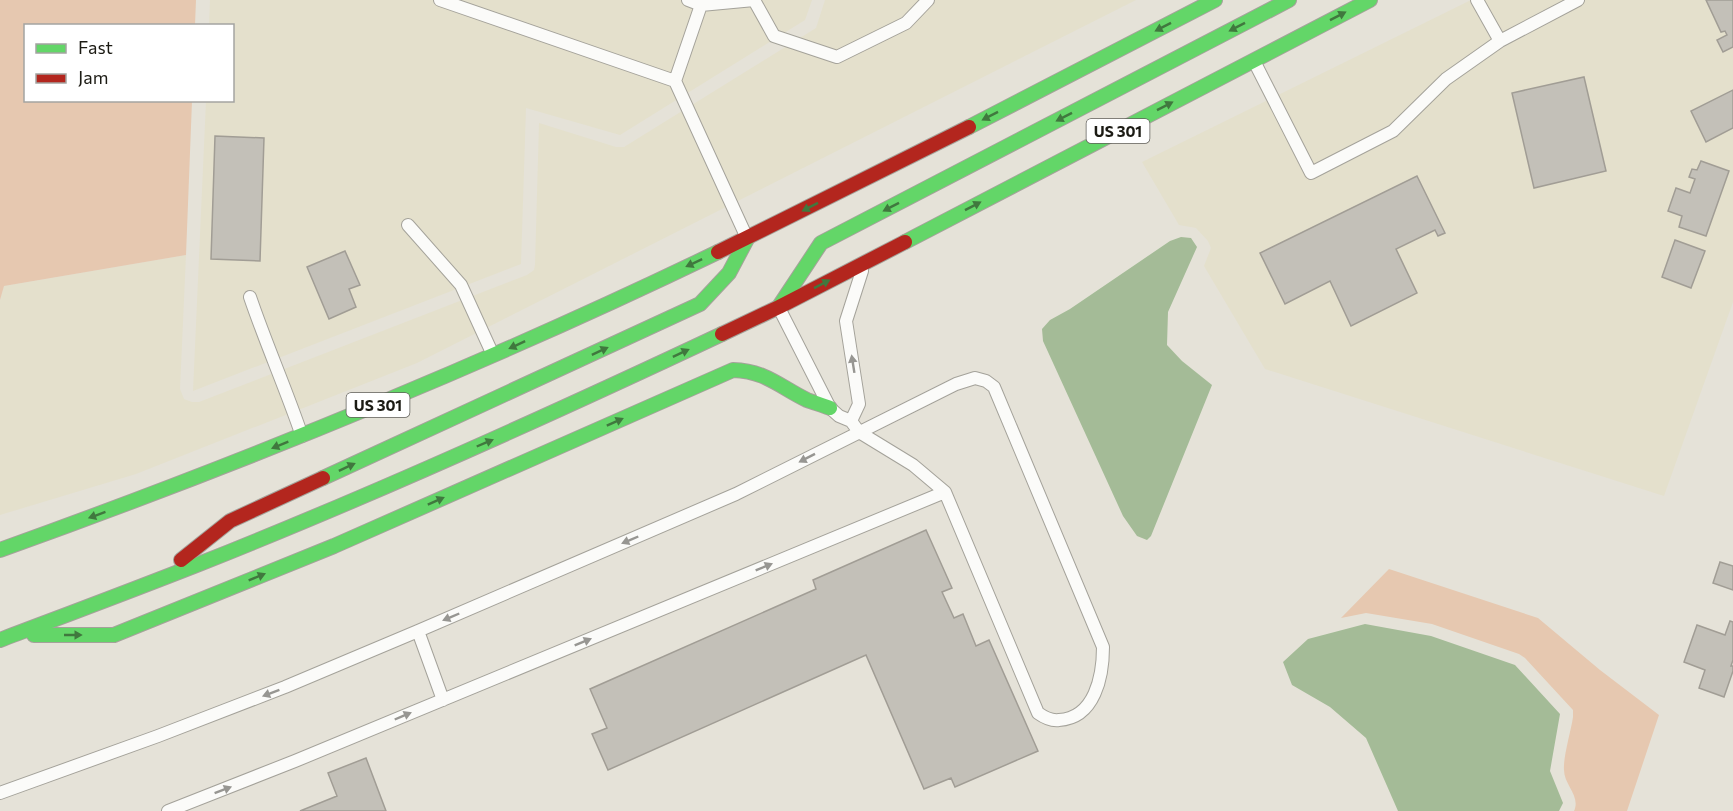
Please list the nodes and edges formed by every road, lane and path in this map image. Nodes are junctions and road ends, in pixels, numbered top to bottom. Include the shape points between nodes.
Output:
1 (440, 0) edge
2 (688, 0) edge
3 (754, 0) edge
4 (928, 0) edge
5 (1215, 0) edge
6 (1289, 0) edge
7 (1370, 0) edge
8 (1477, 0) edge
9 (1574, 1) edge
10 (701, 5) junction
11 (1500, 41) junction
12 (1253, 60) junction
13 (675, 81) junction
14 (408, 225) dead end
15 (747, 238) junction
16 (866, 262) junction
17 (250, 297) dead end
18 (778, 307) junction
19 (494, 356) junction
20 (830, 408) junction
21 (851, 421) junction
22 (859, 432) junction
23 (302, 436) junction
24 (945, 492) junction
25 (0, 550) edge
26 (153, 582) junction
27 (418, 632) junction
28 (15, 634) junction
29 (0, 640) edge
30 (443, 700) junction
31 (0, 793) edge
32 (168, 811) edge

1 - 13 lane
2 - 10 lane
3 - 4 lane via 774,36 837,57 906,23
3 - 10 lane
5 -> 15 main road, US 301
6 -> 18 main road via 821,243
12 -> 7 main road, US 301
8 - 11 lane
9 - 11 lane
10 - 13 lane
11 - 12 lane via 1446,80 1393,131 1311,173
16 -> 12 main road, US 301
13 - 15 lane
14 - 19 lane via 461,285
15 -> 19 main road, US 301
26 -> 15 main road via 230,521 700,304 729,273
18 -> 16 main road, US 301
21 -> 16 lane via 859,404 846,321
17 - 23 lane
18 - 20 lane
26 -> 18 main road, US 301 via 496,438
19 - 23 main road, US 301
20 - 21 lane
28 -> 20 main road via 114,635 334,546 733,370 748,369 769,376
21 - 22 lane
22 - 24 lane via 913,465
22 - 24 lane via 975,378 994,387 1103,647 1103,669 1091,700 1068,720 1053,721 1038,713
22 -> 27 lane via 736,494
23 -> 25 main road, US 301
30 -> 24 lane
26 - 28 main road, US 301
27 - 30 lane
27 -> 31 lane via 158,736
28 - 29 main road, US 301
32 -> 30 lane

